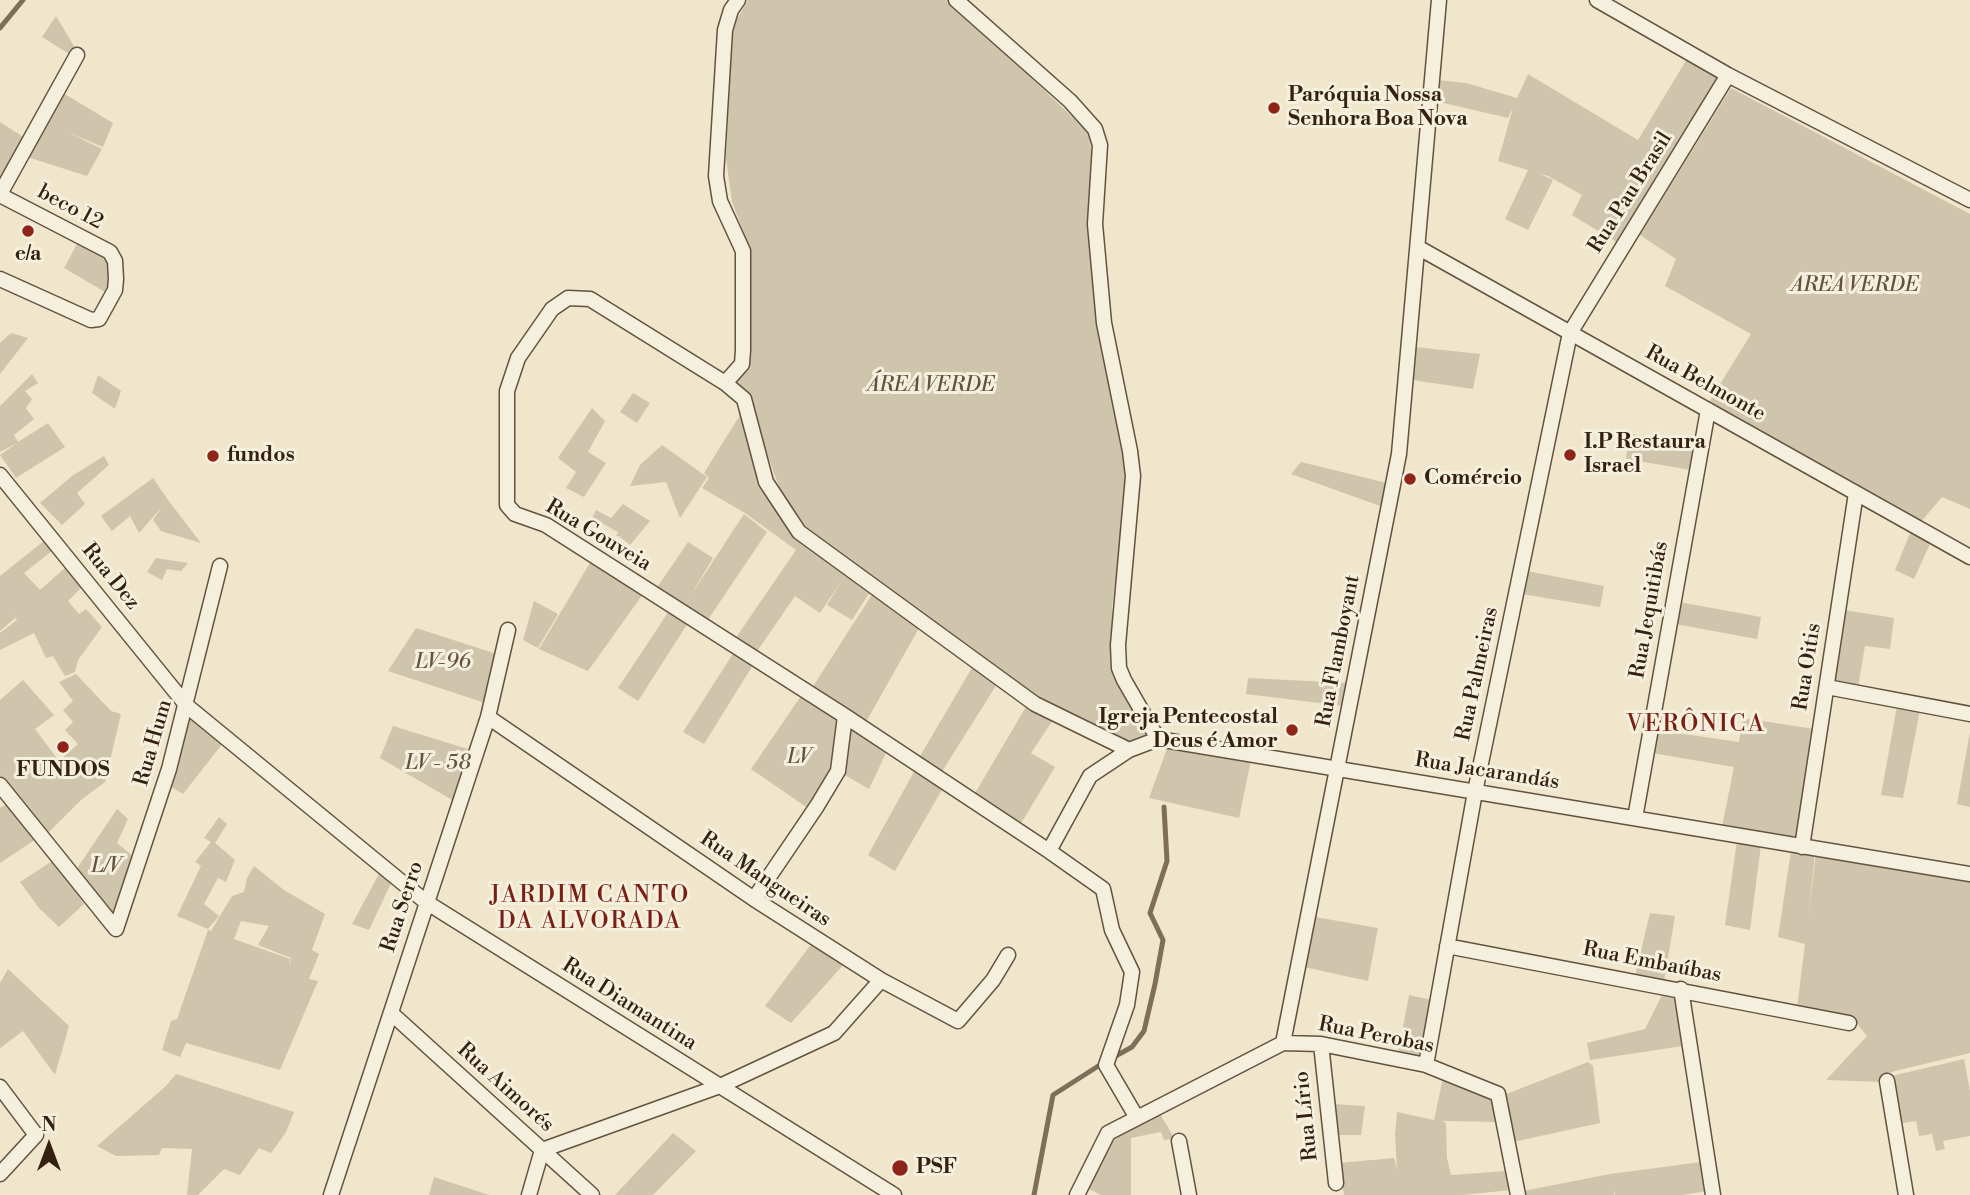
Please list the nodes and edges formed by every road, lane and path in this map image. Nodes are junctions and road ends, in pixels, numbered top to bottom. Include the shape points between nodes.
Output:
1 (738, 0) edge
2 (956, 0) edge
3 (1439, 0) edge
4 (1597, 0) edge
5 (77, 55) dead end
6 (1728, 75) junction
7 (0, 195) edge
8 (1970, 200) edge
9 (1419, 248) junction
10 (0, 279) edge
11 (1570, 333) junction
12 (725, 383) junction
13 (1708, 410) junction
14 (0, 475) edge
15 (1856, 493) junction
16 (1970, 558) edge
17 (220, 566) dead end
18 (508, 630) dead end
19 (1827, 687) junction
20 (187, 706) junction
21 (1970, 714) edge
22 (845, 716) junction
23 (488, 717) junction
24 (1158, 739) junction
25 (1129, 750) junction
26 (1337, 769) junction
27 (0, 785) edge
28 (1475, 792) junction
29 (1634, 818) junction
30 (1802, 846) junction
31 (1049, 850) junction
32 (1970, 874) edge
33 (754, 899) junction
34 (426, 902) junction
35 (1447, 946) junction
36 (1008, 956) dead end
37 (881, 980) junction
38 (1681, 989) junction
39 (391, 1013) junction
40 (1849, 1023) dead end
41 (1283, 1043) junction
42 (1321, 1044) junction
43 (1426, 1065) junction
44 (1887, 1081) dead end
45 (720, 1086) junction
46 (0, 1087) edge
47 (1137, 1118) junction
48 (1179, 1141) dead end
49 (542, 1150) junction
50 (0, 1174) edge
51 (1336, 1184) dead end
52 (331, 1195) edge
53 (529, 1195) edge
54 (592, 1195) edge
55 (894, 1195) edge
56 (1077, 1195) edge
57 (1189, 1195) edge
58 (1518, 1195) edge
59 (1713, 1195) edge
60 (1906, 1195) edge

1 - 12 street via 726,30 716,176 720,201 743,251 743,350 742,364
2 - 24 street via 1070,101 1095,129 1100,145 1095,224 1104,323 1133,476 1119,668
3 - 9 street, Rua Flamboyant
4 - 6 street
5 - 7 street
6 - 8 street
6 - 11 street, Rua Pau Brasil
7 - 10 street, beco 12 via 110,252 116,279 99,319 91,320
9 - 11 street, Rua Belmonte
9 - 26 street, Rua Flamboyant via 1399,454
11 - 13 street, Rua Belmonte
11 - 28 street, Rua Palmeiras
12 - 22 street, Rua Gouveia via 590,299 568,298 552,309 518,358 507,391 507,505 515,514 546,525
12 - 25 street, Rua Gouveia via 744,400 766,482 799,532 1035,704
13 - 15 street, Rua Belmonte
13 - 29 street, Rua Jequitibás
14 - 20 street, Rua Dez
15 - 16 street, Rua Belmonte
15 - 19 street, Rua Oitis
17 - 20 street, Rua Hum
18 - 23 street, Rua Serro
19 - 21 street
19 - 30 street, Rua Oitis
20 - 27 street, Rua Hum via 116,929
20 - 34 street, Rua Diamantina
22 - 31 street, Rua Gouveia
22 - 33 street via 838,771
23 - 33 street, Rua Mangueiras
23 - 34 street, Rua Serro
24 - 25 street
24 - 26 street, Rua Jacarandás
25 - 31 street via 1090,776
26 - 28 street, Rua Jacarandás
26 - 41 street, Rua Flamboyant
28 - 29 street, Rua Jacarandás
28 - 35 street, Rua Palmeiras
29 - 30 street, Rua Jacarandás
30 - 32 street, Rua Jacarandás
31 - 47 street, Rua Gouveia via 1103,889 1112,930 1132,972 1128,1004 1106,1065
33 - 37 street, Rua Mangueiras
34 - 39 street, Rua Serro
34 - 45 street, Rua Diamantina
35 - 38 street, Rua Embaúbas
35 - 43 street, Rua Palmeiras
36 - 37 street, Rua Mangueiras via 958,1021
37 - 45 street via 834,1032
38 - 40 street, Rua Embaúbas
38 - 59 street
39 - 49 street, Rua Aimorés
39 - 52 street, Rua Serro
41 - 42 street, Rua Perobas
41 - 47 street
42 - 43 street, Rua Perobas
42 - 51 street, Rua Lírio
43 - 58 street, Rua Perobas via 1498,1094
44 - 60 street
45 - 49 street
45 - 55 street, Rua Diamantina
46 - 50 street via 36,1135
47 - 56 street via 1108,1133
48 - 57 street
49 - 53 street
49 - 54 street, Rua Aimorés

